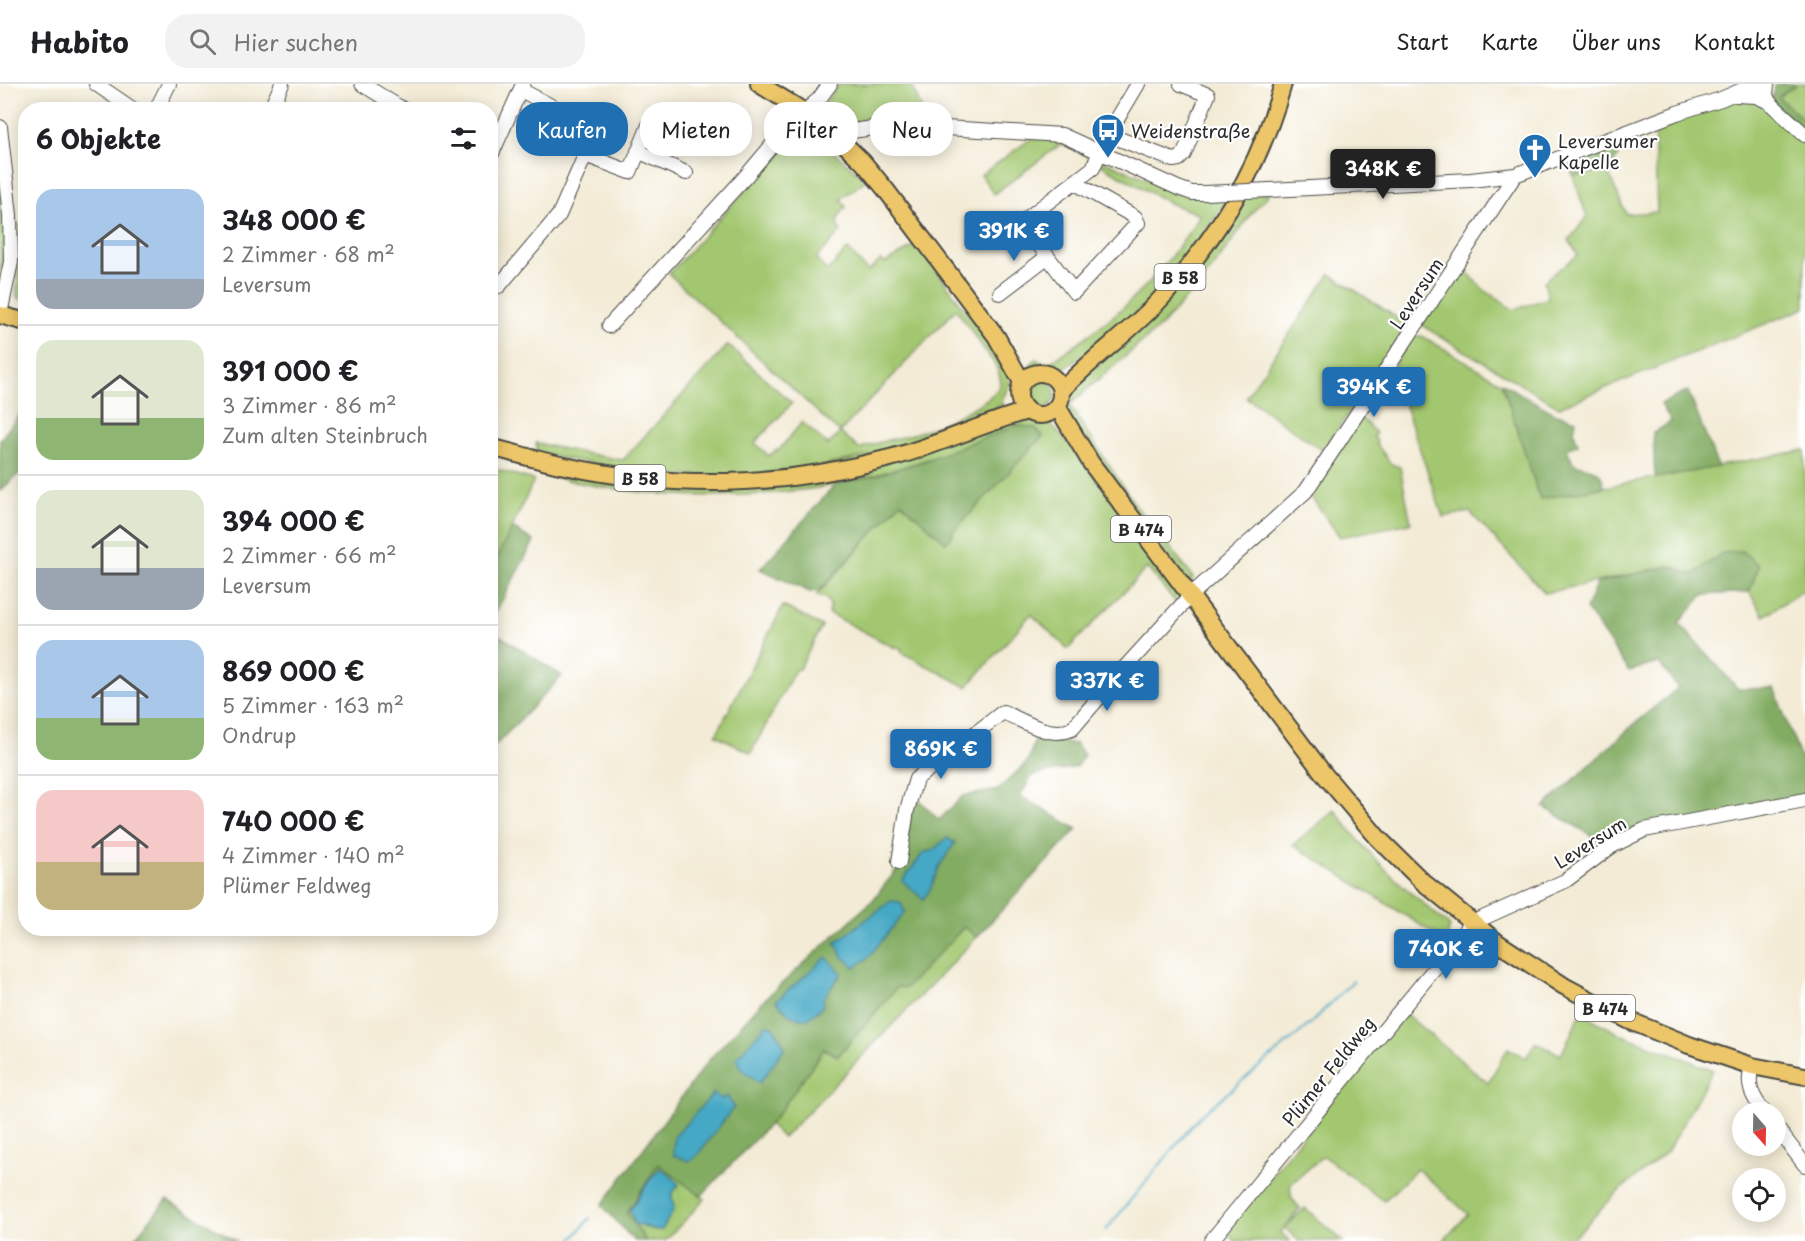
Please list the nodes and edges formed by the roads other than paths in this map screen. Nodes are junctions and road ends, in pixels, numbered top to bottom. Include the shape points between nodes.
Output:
1 (96, 84) edge
2 (169, 84) edge
3 (282, 84) edge
4 (362, 84) edge
5 (759, 84) edge
6 (830, 84) edge
7 (1138, 84) edge
8 (1181, 84) edge
9 (1283, 84) edge
10 (1755, 84) edge
11 (1767, 84) edge
12 (522, 87) edge
13 (1211, 90) edge
14 (1733, 94) junction
15 (122, 102) edge
16 (160, 102) edge
17 (274, 102) edge
18 (391, 102) edge
19 (547, 102) edge
20 (789, 102) edge
21 (816, 102) edge
22 (1769, 102) junction
23 (0, 128) edge
24 (858, 130) edge
25 (1805, 135) edge
26 (498, 142) edge
27 (640, 146) edge
28 (638, 151) junction
29 (1100, 152) junction
30 (764, 155) edge
31 (585, 156) edge
32 (588, 156) edge
33 (857, 156) edge
34 (686, 173) dead end
35 (1515, 175) junction
36 (1494, 178) junction
37 (1075, 183) junction
38 (1502, 194) junction
39 (1047, 257) junction
40 (498, 286) edge
41 (1000, 293) dead end
42 (0, 315) edge
43 (18, 320) edge
44 (609, 326) dead end
45 (1026, 391) junction
46 (1054, 397) junction
47 (498, 449) edge
48 (1191, 596) junction
49 (1805, 800) edge
50 (899, 862) dead end
51 (1472, 923) junction
52 (1752, 1066) junction
53 (1805, 1076) edge
54 (1758, 1102) edge
55 (1786, 1140) edge
56 (1805, 1164) edge
57 (1211, 1241) edge

1 - 15 street
2 - 16 street
3 - 17 street
4 - 18 street
5 - 20 main road
6 - 21 street
7 - 13 street via 1110,131 1117,138 1173,160 1184,154
8 - 13 street
9 - 46 main road, B 58 via 1264,140 1234,202 1192,263 1152,308
10 - 14 street
11 - 22 street
12 - 19 street
12 - 26 street
14 - 22 street via 1756,96
14 - 35 street
22 - 25 street
23 - 42 street via 11,262
24 - 29 street via 934,127 1062,135
27 - 28 street
28 - 32 street via 630,172
28 - 34 street
29 - 36 street, bridge via 1192,193
29 - 37 street via 1093,168
30 - 44 street
31 - 40 street via 559,215
33 - 45 main road via 996,336
35 - 36 street
35 - 38 street, Leversum
36 - 38 street
37 - 39 street via 1022,222
37 - 39 street via 1138,223 1074,292
38 - 48 street, Leversum via 1306,491
39 - 41 street
42 - 43 main road
45 - 46 main road via 1034,414
45 - 46 main road via 1041,373
45 - 47 main road, B 58 via 964,433 892,458 794,478 686,482 629,477
46 - 48 main road, B 474 via 1091,463
48 - 50 street, Leversum via 1072,729 1051,732 1003,712 916,779
48 - 51 main road, B 474 via 1336,789 1385,845
49 - 51 street, Leversum via 1644,830 1612,846 1565,881
51 - 52 main road, B 474 via 1564,986 1628,1020
51 - 57 street, Plümer Feldweg
52 - 53 main road, B 474
52 - 54 street via 1748,1078
55 - 56 street

